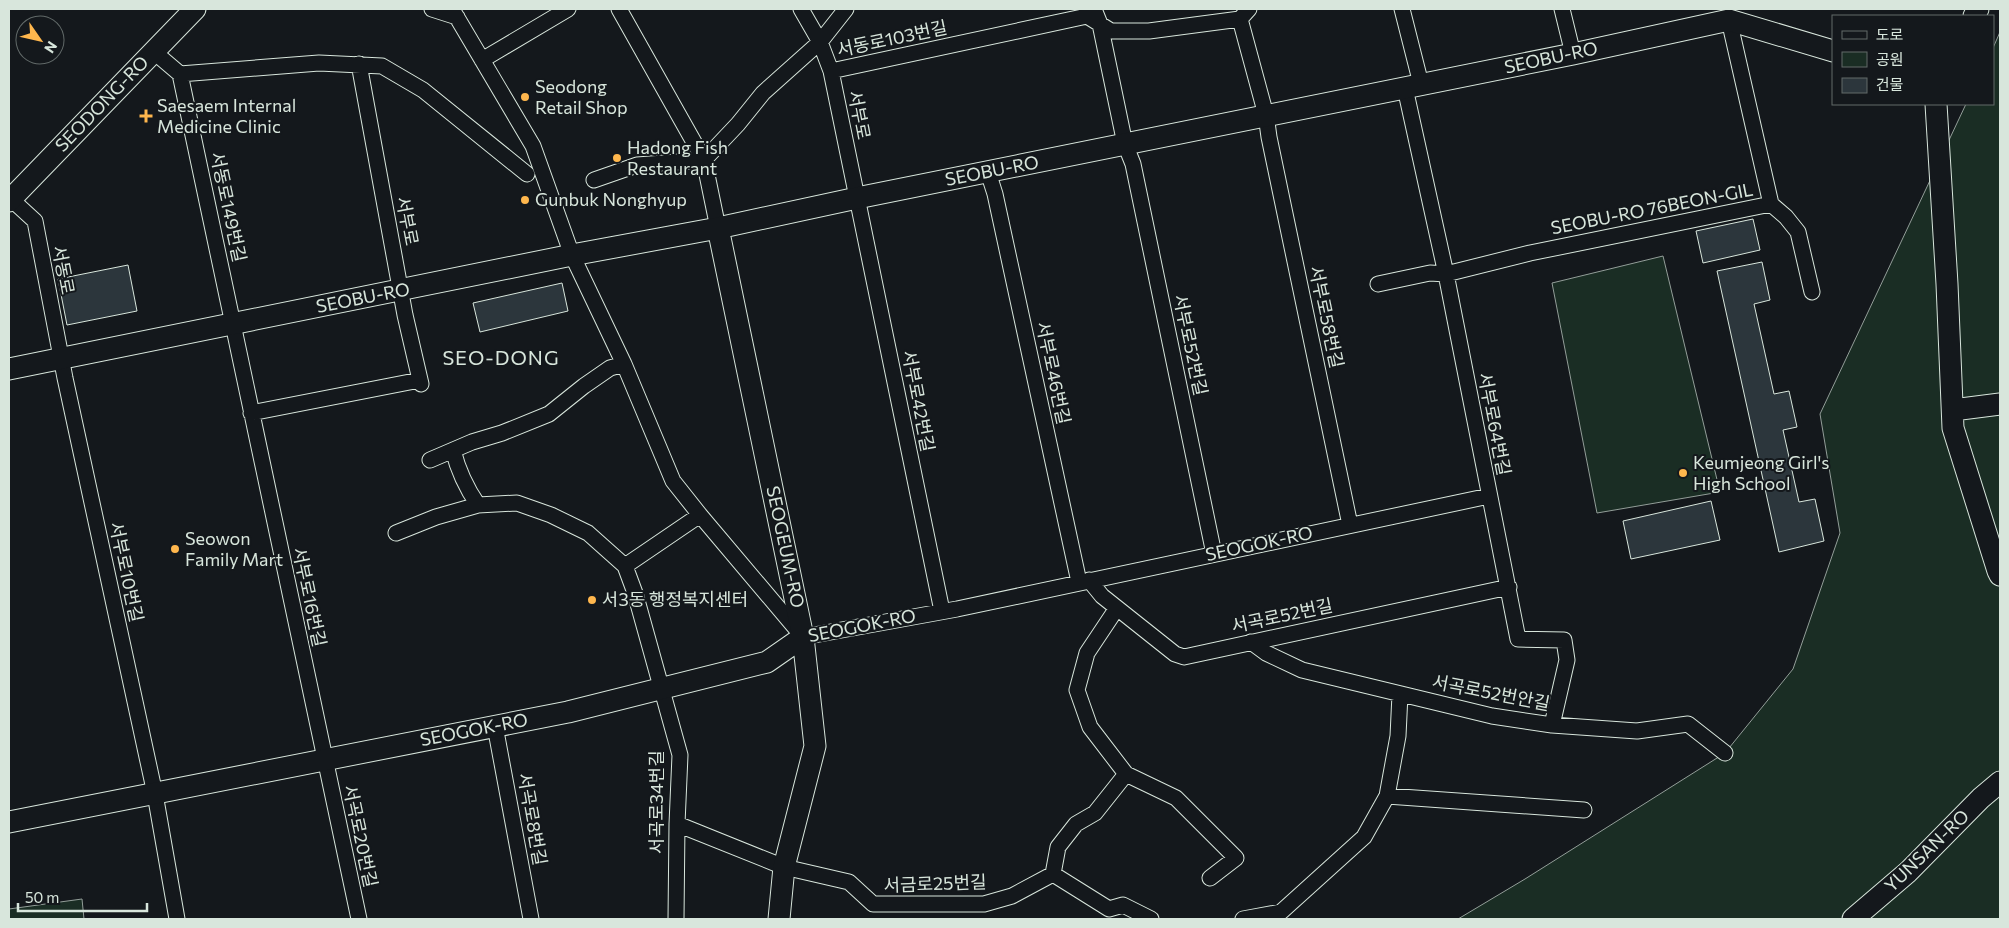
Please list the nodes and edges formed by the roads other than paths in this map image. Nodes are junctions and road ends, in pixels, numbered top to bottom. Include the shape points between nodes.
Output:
1 (190, 9) edge
2 (432, 9) edge
3 (568, 9) edge
4 (619, 9) edge
5 (801, 9) edge
6 (846, 9) edge
7 (1094, 9) edge
8 (1402, 9) edge
9 (1562, 9) edge
10 (455, 13) edge
11 (1245, 14) edge
12 (1728, 14) edge
13 (1100, 24) junction
14 (820, 42) junction
15 (153, 51) junction
16 (1832, 51) edge
17 (1573, 54) junction
18 (482, 60) junction
19 (359, 64) junction
20 (832, 71) junction
21 (180, 74) junction
22 (1413, 86) junction
23 (1936, 105) edge
24 (1266, 116) junction
25 (1124, 144) junction
26 (704, 160) junction
27 (988, 172) junction
28 (527, 174) dead end
29 (594, 180) dead end
30 (857, 198) junction
31 (10, 200) edge
32 (1771, 204) junction
33 (718, 228) junction
34 (572, 255) junction
35 (1446, 274) junction
36 (1378, 284) dead end
37 (401, 290) junction
38 (1812, 292) dead end
39 (233, 324) junction
40 (61, 358) junction
41 (624, 364) junction
42 (9, 369) edge
43 (2000, 404) edge
44 (1952, 410) junction
45 (251, 413) junction
46 (453, 450) junction
47 (430, 460) dead end
48 (1488, 496) junction
49 (478, 505) junction
50 (700, 516) junction
51 (1350, 525) junction
52 (396, 533) dead end
53 (1214, 554) junction
54 (625, 566) junction
55 (1999, 567) edge
56 (1084, 581) junction
57 (1508, 586) junction
58 (1117, 608) junction
59 (942, 611) junction
60 (803, 637) junction
61 (1252, 642) junction
62 (661, 688) junction
63 (1400, 694) junction
64 (1552, 725) junction
65 (495, 726) junction
66 (1725, 753) dead end
67 (324, 760) junction
68 (1126, 774) junction
69 (2000, 782) edge
70 (155, 794) junction
71 (1388, 796) junction
72 (1584, 810) dead end
73 (9, 822) edge
74 (677, 824) junction
75 (784, 866) junction
76 (1053, 874) junction
77 (1210, 878) dead end
78 (177, 919) edge
79 (359, 919) edge
80 (531, 919) edge
81 (676, 919) edge
82 (779, 919) edge
83 (1151, 919) edge
84 (1244, 919) edge
85 (1853, 919) edge

1 - 15 street, SEODONG-RO
2 - 10 street
3 - 18 street
4 - 26 street
5 - 14 street, 서부로
6 - 14 street
7 - 13 street
8 - 22 street
9 - 17 street
10 - 18 street
11 - 13 street, 서동로103번길 via 1149,31 1111,31
11 - 24 street
12 - 16 street, SEOBU-RO
12 - 17 street, SEOBU-RO
12 - 32 street, SEOBU-RO 76BEON-GIL
13 - 20 street, 서동로103번길 via 1087,16
13 - 25 street
14 - 20 street, 서부로
14 - 26 street via 763,93
15 - 21 street
15 - 31 street, SEODONG-RO
17 - 22 street, SEOBU-RO
18 - 34 street via 533,146
19 - 21 street via 319,63
19 - 28 street via 382,66 423,90
19 - 37 street, 서부로
20 - 30 street, 서부로
21 - 39 street, 서동로149번길
22 - 24 street, SEOBU-RO
22 - 35 street, 서부로64번길
23 - 44 street
24 - 25 street, SEOBU-RO
24 - 51 street, 서부로58번길
25 - 27 street, SEOBU-RO
25 - 53 street, 서부로52번길 via 1133,164
26 - 29 street via 637,165
26 - 33 street
27 - 30 street, SEOBU-RO
27 - 56 street, 서부로46번길
30 - 33 street, SEOBU-RO
30 - 59 street, 서부로42번길
31 - 40 street, 서동로 via 35,221
32 - 35 street, SEOBU-RO 76BEON-GIL via 1530,253
32 - 38 street via 1798,232
33 - 34 street, SEOBU-RO
33 - 60 street, SEOGEUM-RO
34 - 37 street, SEOBU-RO
34 - 41 street
35 - 36 street, SEOBU-RO 76BEON-GIL via 1430,273
35 - 48 street, 서부로64번길
37 - 39 street, SEOBU-RO
37 - 45 street, 서부로 via 420,382
39 - 40 street, SEOBU-RO
39 - 45 street, 서부로16번길
40 - 42 street, SEOBU-RO
40 - 70 street, 서부로10번길
41 - 46 street via 610,368 549,414
41 - 50 street via 673,481
43 - 44 street
44 - 55 street via 1953,428
45 - 67 street, 서부로16번길
46 - 47 street
46 - 49 street
48 - 51 street, SEOGOK-RO
48 - 57 street, 서부로64번길
49 - 52 street
49 - 54 street via 517,503 551,515 588,533
50 - 54 street
50 - 60 street
51 - 53 street, SEOGOK-RO
53 - 56 street, SEOGOK-RO
54 - 62 street, 서곡로34번길
56 - 58 street, 서곡로52번길
56 - 59 street, SEOGOK-RO
57 - 61 street, 서곡로52번길
57 - 64 street, 서부로64번길 via 1518,639 1564,640 1567,660
58 - 61 street, 서곡로52번길 via 1175,654 1184,657
58 - 68 street via 1087,653 1077,690 1090,727
59 - 60 street, SEOGOK-RO
60 - 62 street, SEOGOK-RO via 767,662
60 - 75 street, SEOGEUM-RO via 815,746
61 - 63 street, 서곡로52번안길 via 1266,653 1302,670
62 - 65 street, SEOGOK-RO via 568,712
62 - 74 street, 서곡로34번길 via 680,755
63 - 64 street, 서곡로52번안길 via 1492,716
63 - 71 street via 1398,736
64 - 66 street, 서곡로52번안길 via 1637,731 1688,724
65 - 67 street, SEOGOK-RO
65 - 80 street, 서곡로8번길
67 - 70 street, SEOGOK-RO
67 - 79 street, 서곡로20번길
68 - 76 street via 1095,813 1076,824 1058,847
68 - 77 street via 1176,798 1236,858
69 - 85 street, YUNSAN-RO via 1908,872
70 - 73 street, SEOGOK-RO
70 - 78 street
71 - 72 street
71 - 84 street via 1364,837 1281,912
74 - 75 street
74 - 81 street, 서곡로34번길
75 - 76 street, 서금로25번길 via 849,882 873,904 984,904 1012,896
75 - 82 street, SEOGEUM-RO
76 - 83 street via 1109,909 1123,906

